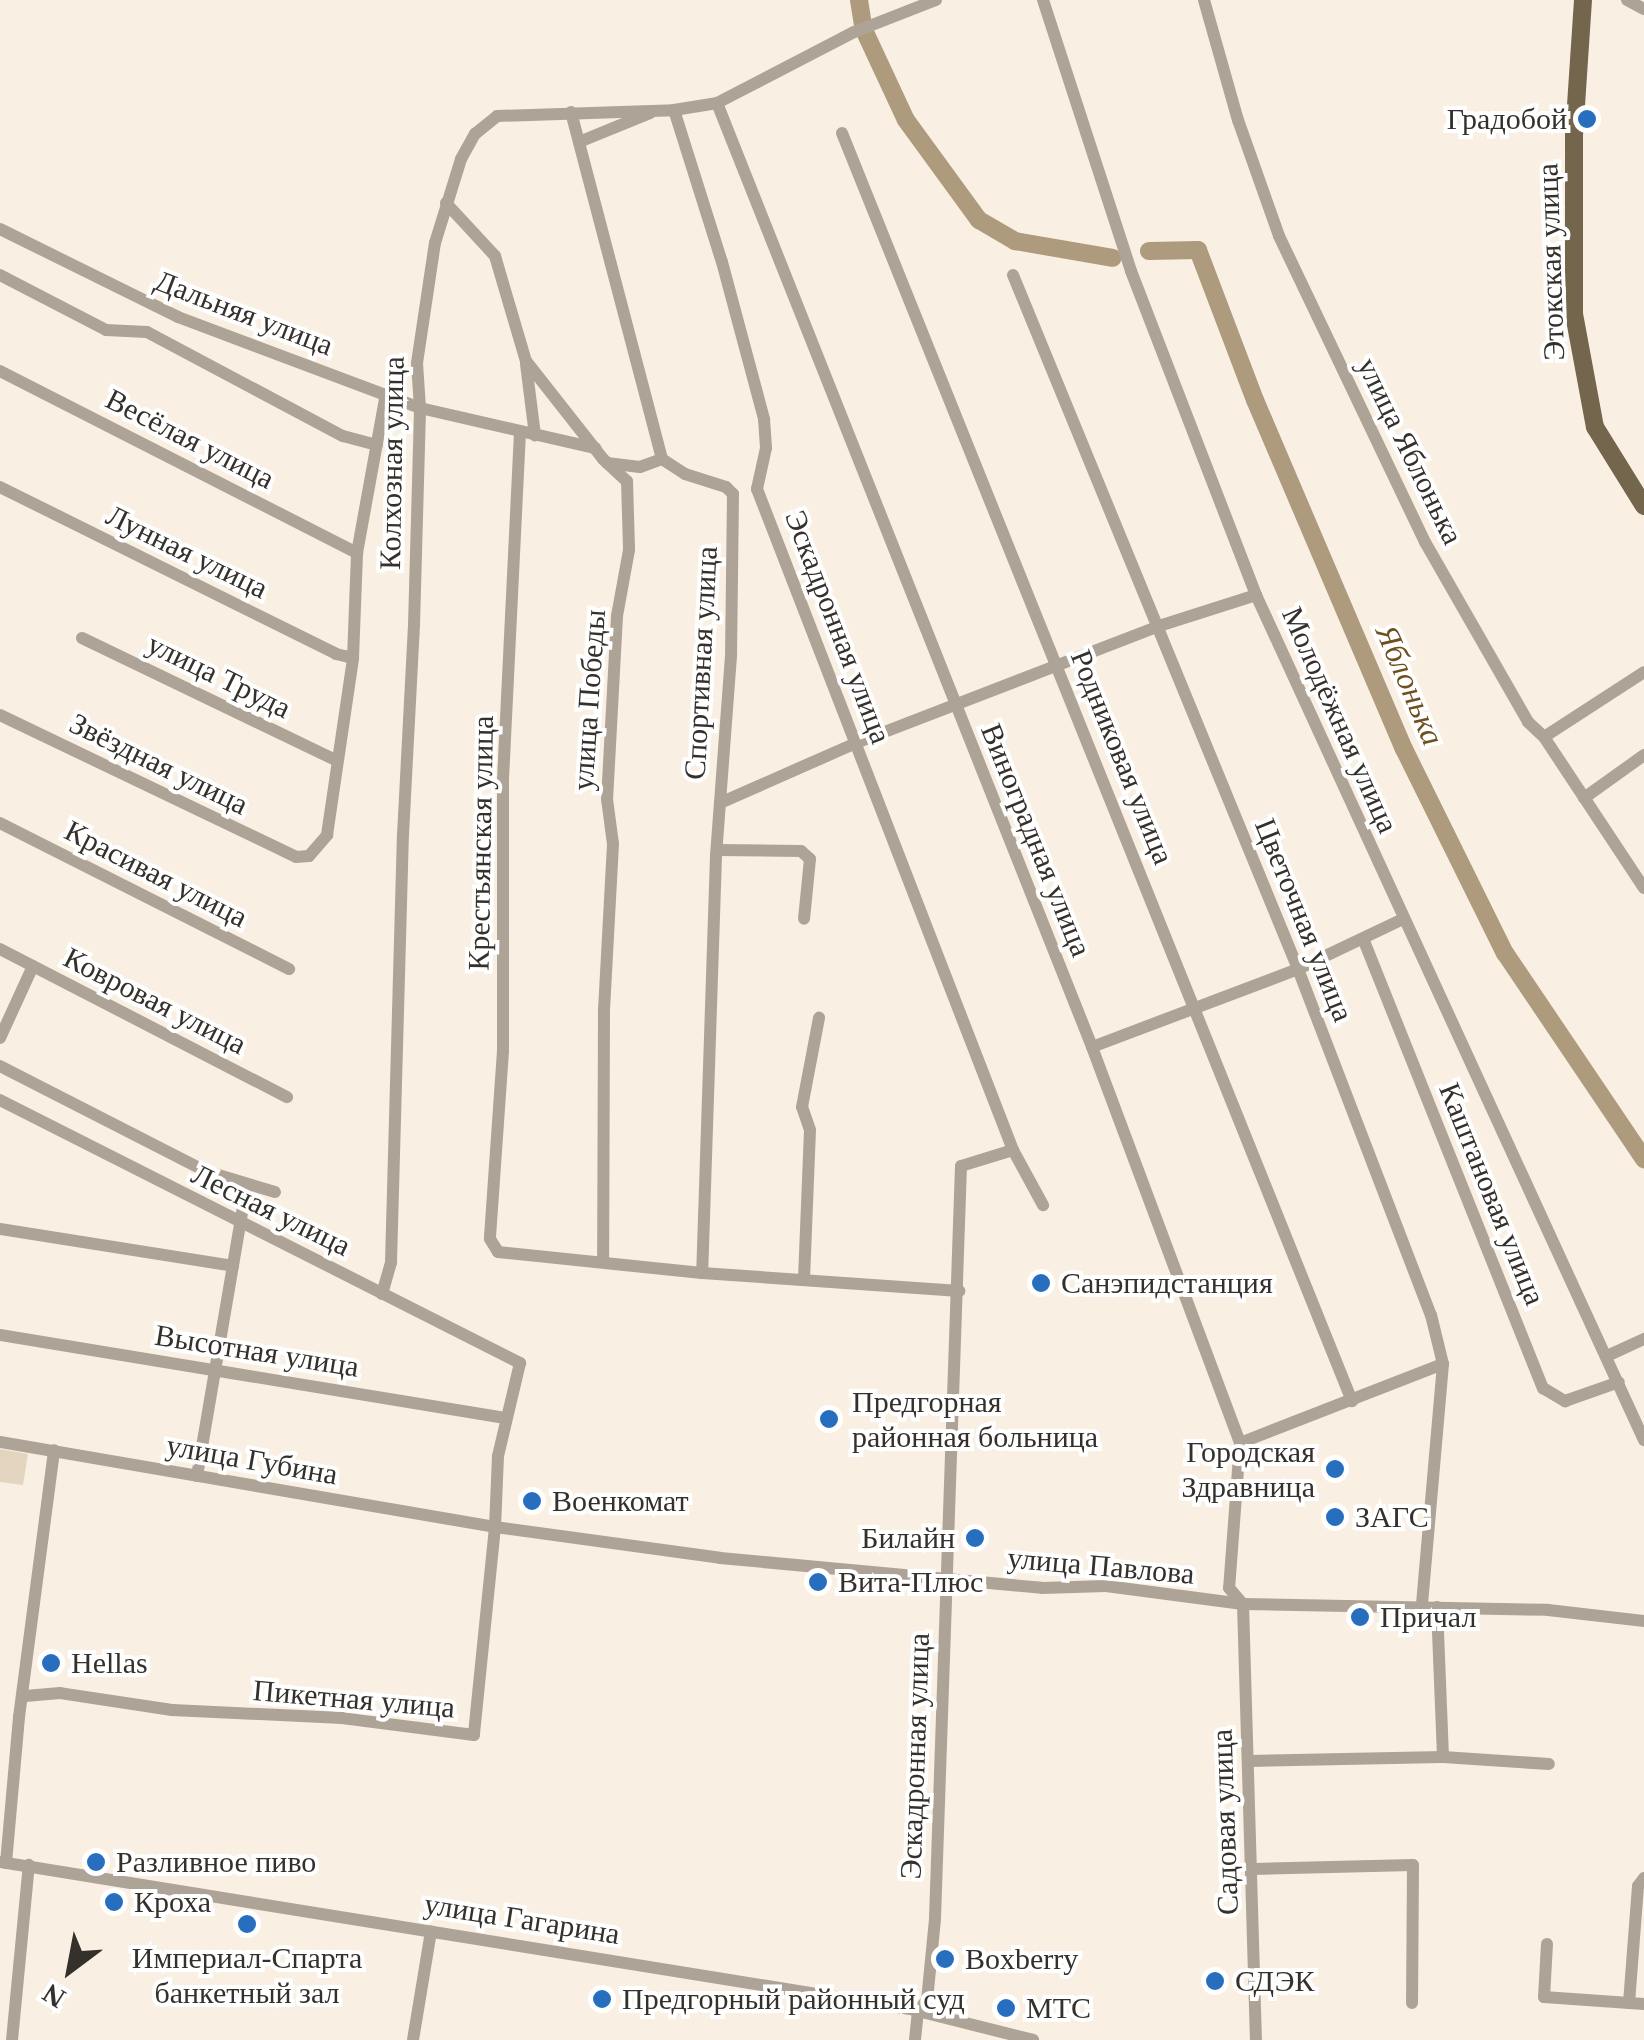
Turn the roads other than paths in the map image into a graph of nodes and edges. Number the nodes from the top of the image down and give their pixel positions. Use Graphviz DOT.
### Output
graph roads {
  1 [pos="936,0"];
  2 [pos="1043,0"];
  3 [pos="1204,0"];
  4 [pos="1583,0"];
  5 [pos="1626,0"];
  6 [pos="1644,9"];
  7 [pos="717,103"];
  8 [pos="667,110"];
  9 [pos="571,112"];
  10 [pos="842,133"];
  11 [pos="578,142"];
  12 [pos="446,203"];
  13 [pos="0,229"];
  14 [pos="1013,274"];
  15 [pos="0,275"];
  16 [pos="526,361"];
  17 [pos="0,371"];
  18 [pos="386,394"];
  19 [pos="420,408"];
  20 [pos="527,434"];
  21 [pos="377,445"];
  22 [pos="595,448"];
  23 [pos="662,459"];
  24 [pos="607,464"];
  25 [pos="0,486"];
  26 [pos="726,487"];
  27 [pos="757,489"];
  28 [pos="1644,506"];
  29 [pos="357,553"];
  30 [pos="1256,595"];
  31 [pos="1159,626"];
  32 [pos="82,638"];
  33 [pos="353,658"];
  34 [pos="1059,665"];
  35 [pos="1644,672"];
  36 [pos="956,706"];
  37 [pos="0,715"];
  38 [pos="1544,737"];
  39 [pos="856,743"];
  40 [pos="1644,755"];
  41 [pos="335,760"];
  42 [pos="1584,798"];
  43 [pos="720,802"];
  44 [pos="0,823"];
  45 [pos="717,850"];
  46 [pos="1644,888"];
  47 [pos="804,918"];
  48 [pos="1403,919"];
  49 [pos="1364,941"];
  50 [pos="0,949"];
  51 [pos="34,966"];
  52 [pos="1298,968"];
  53 [pos="288,969"];
  54 [pos="1194,1006"];
  55 [pos="819,1018"];
  56 [pos="0,1038"];
  57 [pos="1092,1047"];
  58 [pos="0,1066"];
  59 [pos="287,1098"];
  60 [pos="0,1100"];
  61 [pos="1013,1150"];
  62 [pos="247,1185"];
  63 [pos="276,1192"];
  64 [pos="1042,1205"];
  65 [pos="240,1225"];
  66 [pos="0,1229"];
  67 [pos="603,1261"];
  68 [pos="233,1266"];
  69 [pos="702,1273"];
  70 [pos="804,1279"];
  71 [pos="959,1291"];
  72 [pos="382,1294"];
  73 [pos="0,1334"];
  74 [pos="1644,1339"];
  75 [pos="1607,1356"];
  76 [pos="1443,1364"];
  77 [pos="216,1368"];
  78 [pos="1619,1382"];
  79 [pos="1352,1401"];
  80 [pos="505,1418"];
  81 [pos="1644,1440"];
  82 [pos="0,1442"];
  83 [pos="1240,1444"];
  84 [pos="54,1450"];
  85 [pos="197,1476"];
  86 [pos="495,1528"];
  87 [pos="946,1576"];
  88 [pos="1243,1604"];
  89 [pos="1430,1606"];
  90 [pos="1644,1621"];
  91 [pos="22,1696"];
  92 [pos="1443,1757"];
  93 [pos="1249,1760"];
  94 [pos="1550,1764"];
  95 [pos="3,1862"];
  96 [pos="28,1865"];
  97 [pos="1254,1869"];
  98 [pos="1644,1878"];
  99 [pos="431,1931"];
  100 [pos="1547,1944"];
  101 [pos="1412,2003"];
  102 [pos="1637,2004"];
  103 [pos="918,2011"];
  104 [pos="12,2040"];
  105 [pos="413,2040"];
  106 [pos="915,2040"];
  107 [pos="1033,2040"];
  108 [pos="1256,2040"];
  1 -- 7 [label="street, Колхозная улица"];
  2 -- 30 [label="street, Молодёжная улица"];
  3 -- 38 [label="street, улица Яблонька"];
  4 -- 28 [label="main road, Этокская улица"];
  5 -- 6 [label="street"];
  7 -- 8 [label="street, Колхозная улица"];
  7 -- 36 [label="street, Виноградная улица"];
  8 -- 9 [label="street, Колхозная улица"];
  8 -- 11 [label="street"];
  8 -- 27 [label="street, Эскадронная улица"];
  9 -- 11 [label="street"];
  9 -- 12 [label="street, Колхозная улица"];
  10 -- 34 [label="street, Родниковая улица"];
  11 -- 23 [label="street"];
  12 -- 16 [label="street, улица Победы"];
  12 -- 19 [label="street, Колхозная улица"];
  13 -- 18 [label="street, Дальняя улица"];
  14 -- 31 [label="street, Цветочная улица"];
  15 -- 21 [label="street"];
  16 -- 20 [label="street, Крестьянская улица"];
  16 -- 22 [label="street, улица Победы"];
  17 -- 29 [label="street, Весёлая улица"];
  18 -- 19 [label="street, Дальняя улица"];
  18 -- 21 [label="street"];
  19 -- 20 [label="street, Дальняя улица"];
  19 -- 72 [label="street, Колхозная улица"];
  20 -- 22 [label="street, Дальняя улица"];
  20 -- 67 [label="street, Крестьянская улица"];
  21 -- 29 [label="street"];
  22 -- 24 [label="street, улица Победы"];
  23 -- 24 [label="street"];
  23 -- 26 [label="street"];
  24 -- 67 [label="street, улица Победы"];
  25 -- 33 [label="street, Лунная улица"];
  26 -- 27 [label="street"];
  26 -- 43 [label="street, Спортивная улица"];
  27 -- 39 [label="street, Эскадронная улица"];
  29 -- 33 [label="street"];
  30 -- 31 [label="street"];
  30 -- 48 [label="street, Молодёжная улица"];
  31 -- 34 [label="street"];
  31 -- 52 [label="street, Цветочная улица"];
  32 -- 41 [label="street, улица Труда"];
  33 -- 41 [label="street"];
  34 -- 36 [label="street"];
  34 -- 54 [label="street, Родниковая улица"];
  35 -- 38 [label="street"];
  36 -- 39 [label="street"];
  36 -- 57 [label="street, Виноградная улица"];
  37 -- 41 [label="street, Звёздная улица"];
  38 -- 42 [label="street, улица Яблонька"];
  39 -- 43 [label="street"];
  39 -- 61 [label="street, Эскадронная улица"];
  40 -- 42 [label="street"];
  42 -- 46 [label="street, улица Яблонька"];
  43 -- 45 [label="street, Спортивная улица"];
  44 -- 53 [label="street, Красивая улица"];
  45 -- 47 [label="street"];
  45 -- 69 [label="street, Спортивная улица"];
  48 -- 49 [label="street"];
  48 -- 75 [label="street, Молодёжная улица"];
  49 -- 52 [label="street"];
  49 -- 78 [label="street, Каштановая улица"];
  50 -- 51 [label="street, Ковровая улица"];
  51 -- 56 [label="street"];
  51 -- 59 [label="street, Ковровая улица"];
  52 -- 54 [label="street"];
  52 -- 76 [label="street, Цветочная улица"];
  54 -- 57 [label="street"];
  54 -- 79 [label="street, Родниковая улица"];
  55 -- 70 [label="street"];
  57 -- 83 [label="street, Виноградная улица"];
  58 -- 62 [label="street, Лесная улица"];
  60 -- 65 [label="street, Лесная улица"];
  61 -- 64 [label="street, Эскадронная улица"];
  61 -- 71 [label="street, Эскадронная улица"];
  62 -- 63 [label="street, Лесная улица"];
  62 -- 65 [label="street"];
  65 -- 68 [label="street"];
  65 -- 72 [label="street, Лесная улица"];
  66 -- 68 [label="street"];
  67 -- 69 [label="street"];
  68 -- 77 [label="street"];
  69 -- 70 [label="street"];
  70 -- 71 [label="street"];
  71 -- 87 [label="street, Эскадронная улица"];
  72 -- 80 [label="street, Лесная улица"];
  73 -- 77 [label="street, Высотная улица"];
  74 -- 75 [label="street"];
  75 -- 78 [label="street, Молодёжная улица"];
  76 -- 79 [label="street"];
  76 -- 89 [label="street, Цветочная улица"];
  77 -- 80 [label="street, Высотная улица"];
  77 -- 85 [label="street"];
  78 -- 81 [label="street, Молодёжная улица"];
  79 -- 83 [label="street"];
  80 -- 86 [label="street"];
  82 -- 84 [label="street, улица Губина"];
  83 -- 88 [label="street, Виноградная улица"];
  84 -- 85 [label="street, улица Губина"];
  84 -- 91 [label="street"];
  85 -- 86 [label="street, улица Губина"];
  86 -- 87 [label="street, улица Павлова"];
  86 -- 91 [label="street, Пикетная улица"];
  87 -- 88 [label="street, улица Павлова"];
  87 -- 103 [label="street, Эскадронная улица"];
  88 -- 89 [label="street, улица Павлова"];
  88 -- 93 [label="street, Садовая улица"];
  89 -- 90 [label="street, улица Павлова"];
  89 -- 92 [label="street, Цветочная улица"];
  91 -- 95 [label="street"];
  92 -- 93 [label="street"];
  92 -- 94 [label="street"];
  93 -- 97 [label="street, Садовая улица"];
  95 -- 96 [label="street, улица Гагарина"];
  96 -- 99 [label="street, улица Гагарина"];
  96 -- 104 [label="street"];
  97 -- 101 [label="street"];
  97 -- 108 [label="street, Садовая улица"];
  98 -- 102 [label="street"];
  99 -- 103 [label="street, улица Гагарина"];
  99 -- 105 [label="street"];
  100 -- 102 [label="street"];
  103 -- 106 [label="street, Эскадронная улица"];
  103 -- 107 [label="street, улица Гагарина"];
}
